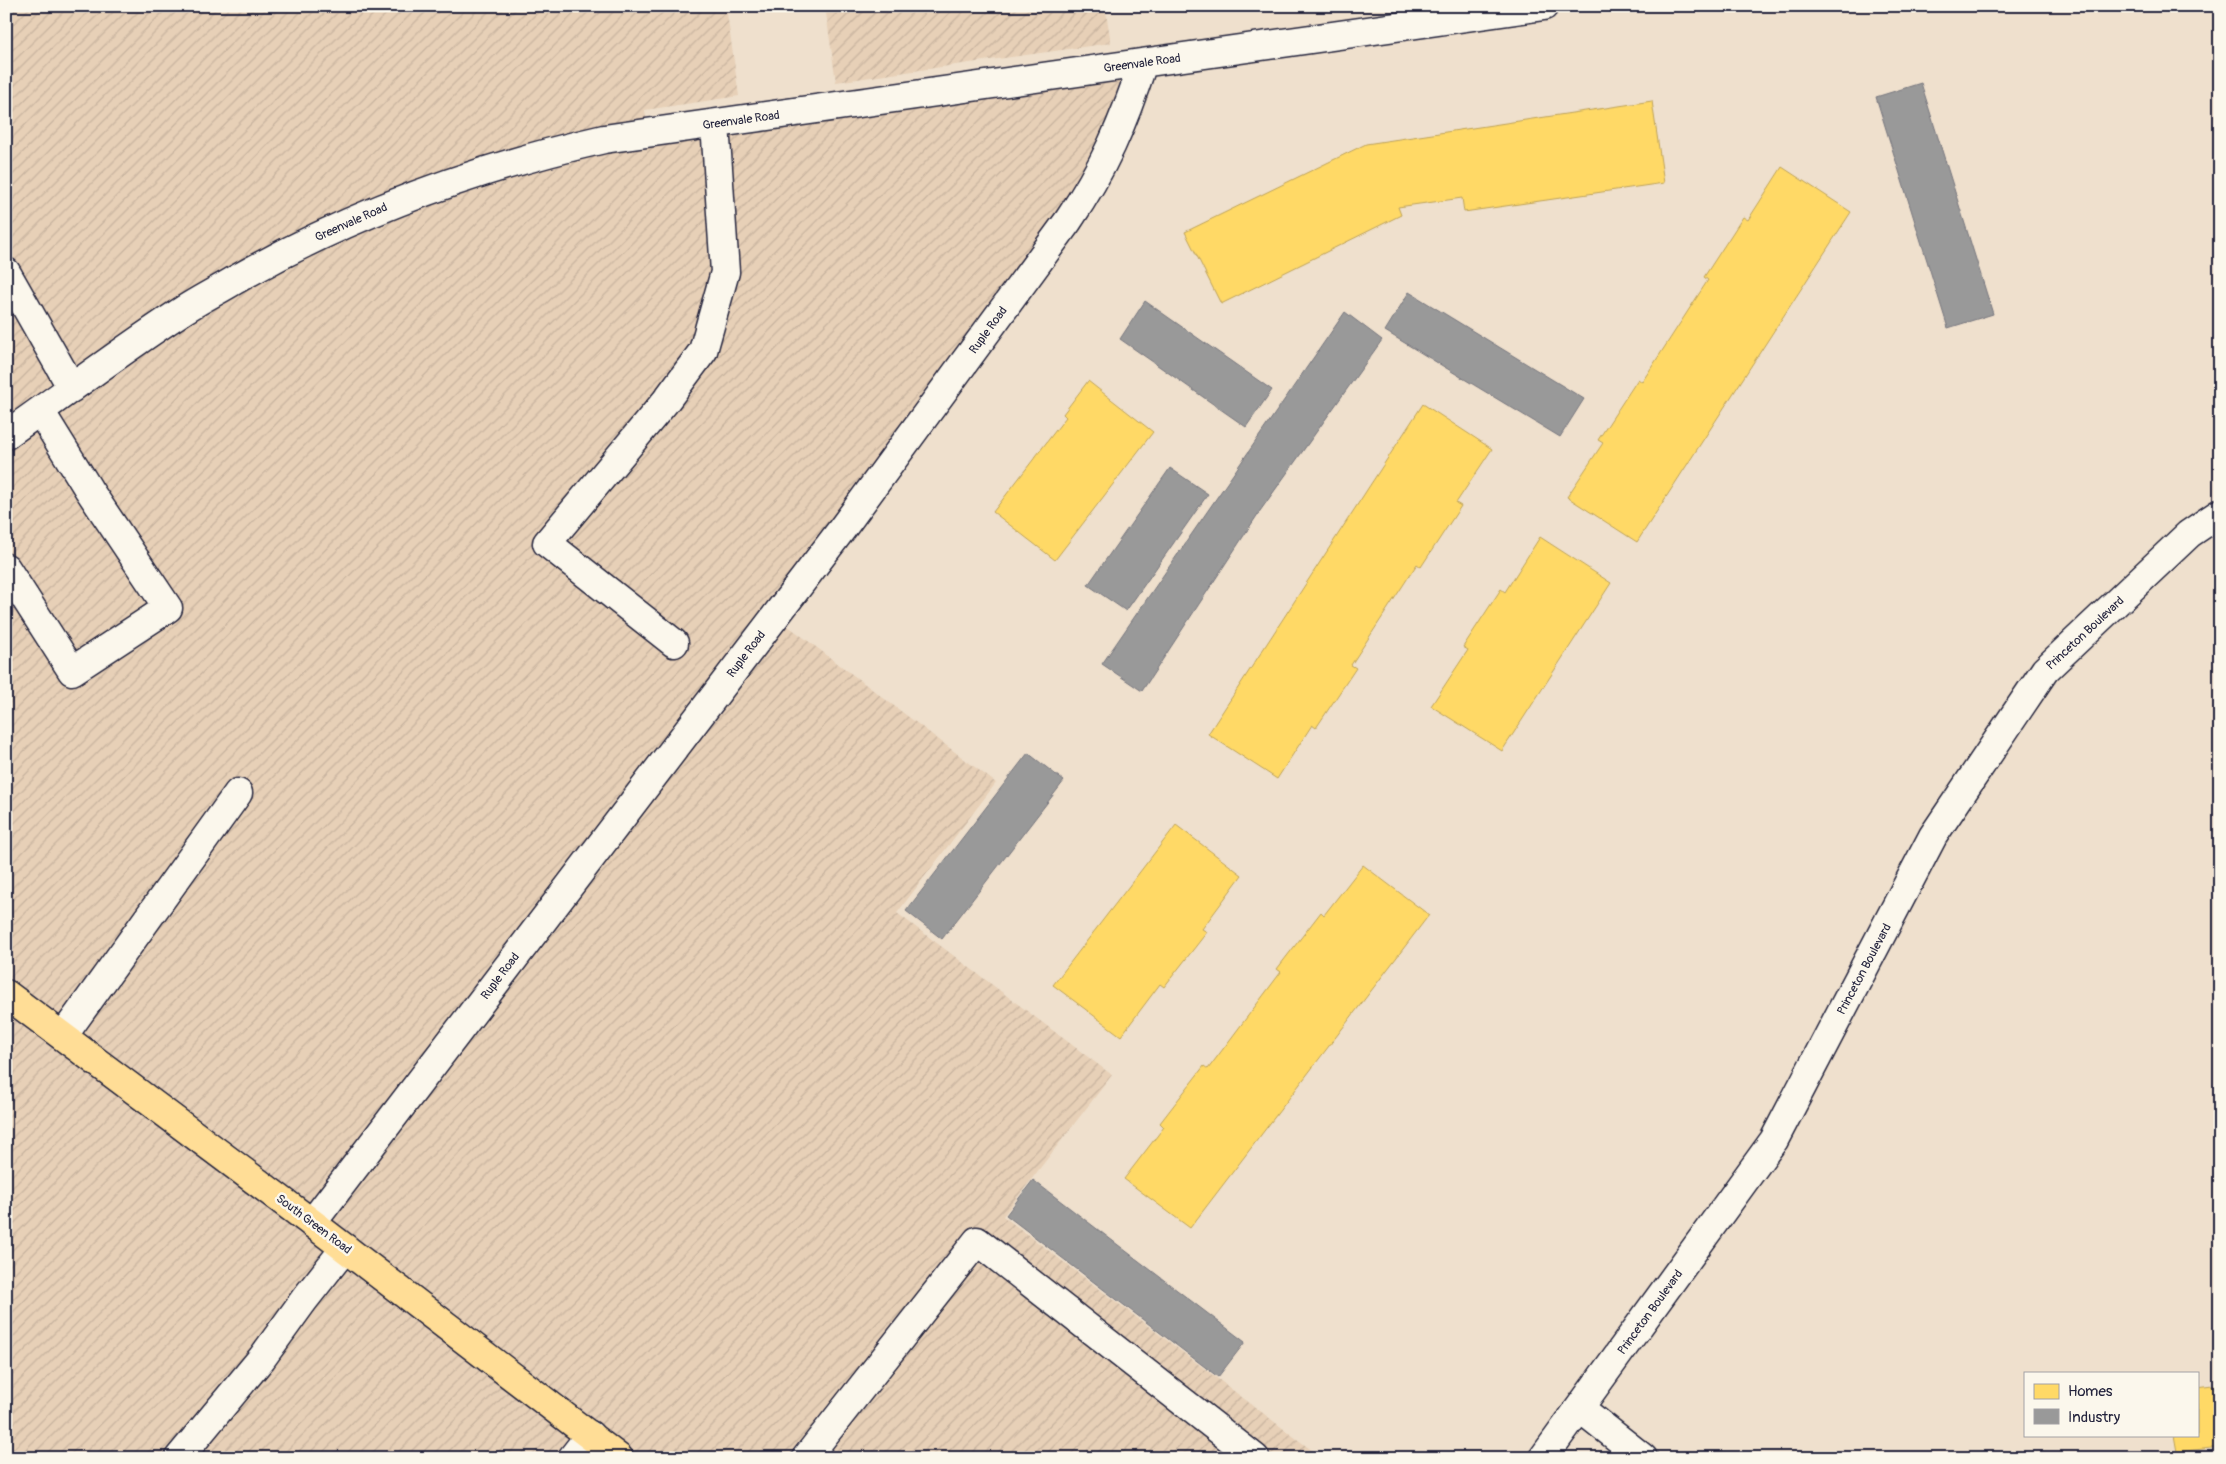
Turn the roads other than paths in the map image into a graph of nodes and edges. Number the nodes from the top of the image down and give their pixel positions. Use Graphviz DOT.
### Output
graph roads {
  1 [pos="1544,6"];
  2 [pos="1142,63"];
  3 [pos="716,124"];
  4 [pos="6,272"];
  5 [pos="72,388"];
  6 [pos="40,411"];
  7 [pos="6,435"];
  8 [pos="2220,513"];
  9 [pos="6,568"];
  10 [pos="674,643"];
  11 [pos="238,793"];
  12 [pos="6,994"];
  13 [pos="63,1036"];
  14 [pos="312,1223"];
  15 [pos="345,1248"];
  16 [pos="1581,1409"];
  17 [pos="590,1436"];
  18 [pos="179,1458"];
  19 [pos="572,1458"];
  20 [pos="619,1458"];
  21 [pos="806,1458"];
  22 [pos="1255,1458"];
  23 [pos="1544,1458"];
  24 [pos="1643,1458"];
  1 -- 2 [label="street, Greenvale Road"];
  2 -- 3 [label="street, Greenvale Road"];
  2 -- 14 [label="street, Ruple Road"];
  3 -- 5 [label="street, Greenvale Road"];
  3 -- 10 [label="street"];
  4 -- 5 [label="street"];
  5 -- 6 [label="street, Greenvale Road"];
  6 -- 7 [label="street, Greenvale Road"];
  6 -- 9 [label="street"];
  8 -- 16 [label="street, Princeton Boulevard"];
  11 -- 13 [label="street"];
  12 -- 13 [label="main road, South Green Road"];
  13 -- 14 [label="main road, South Green Road"];
  14 -- 15 [label="main road, South Green Road"];
  15 -- 17 [label="main road, South Green Road"];
  15 -- 18 [label="street"];
  16 -- 23 [label="street, Princeton Boulevard"];
  16 -- 24 [label="street"];
  17 -- 19 [label="street"];
  17 -- 20 [label="main road, South Green Road"];
  21 -- 22 [label="street"];
}
